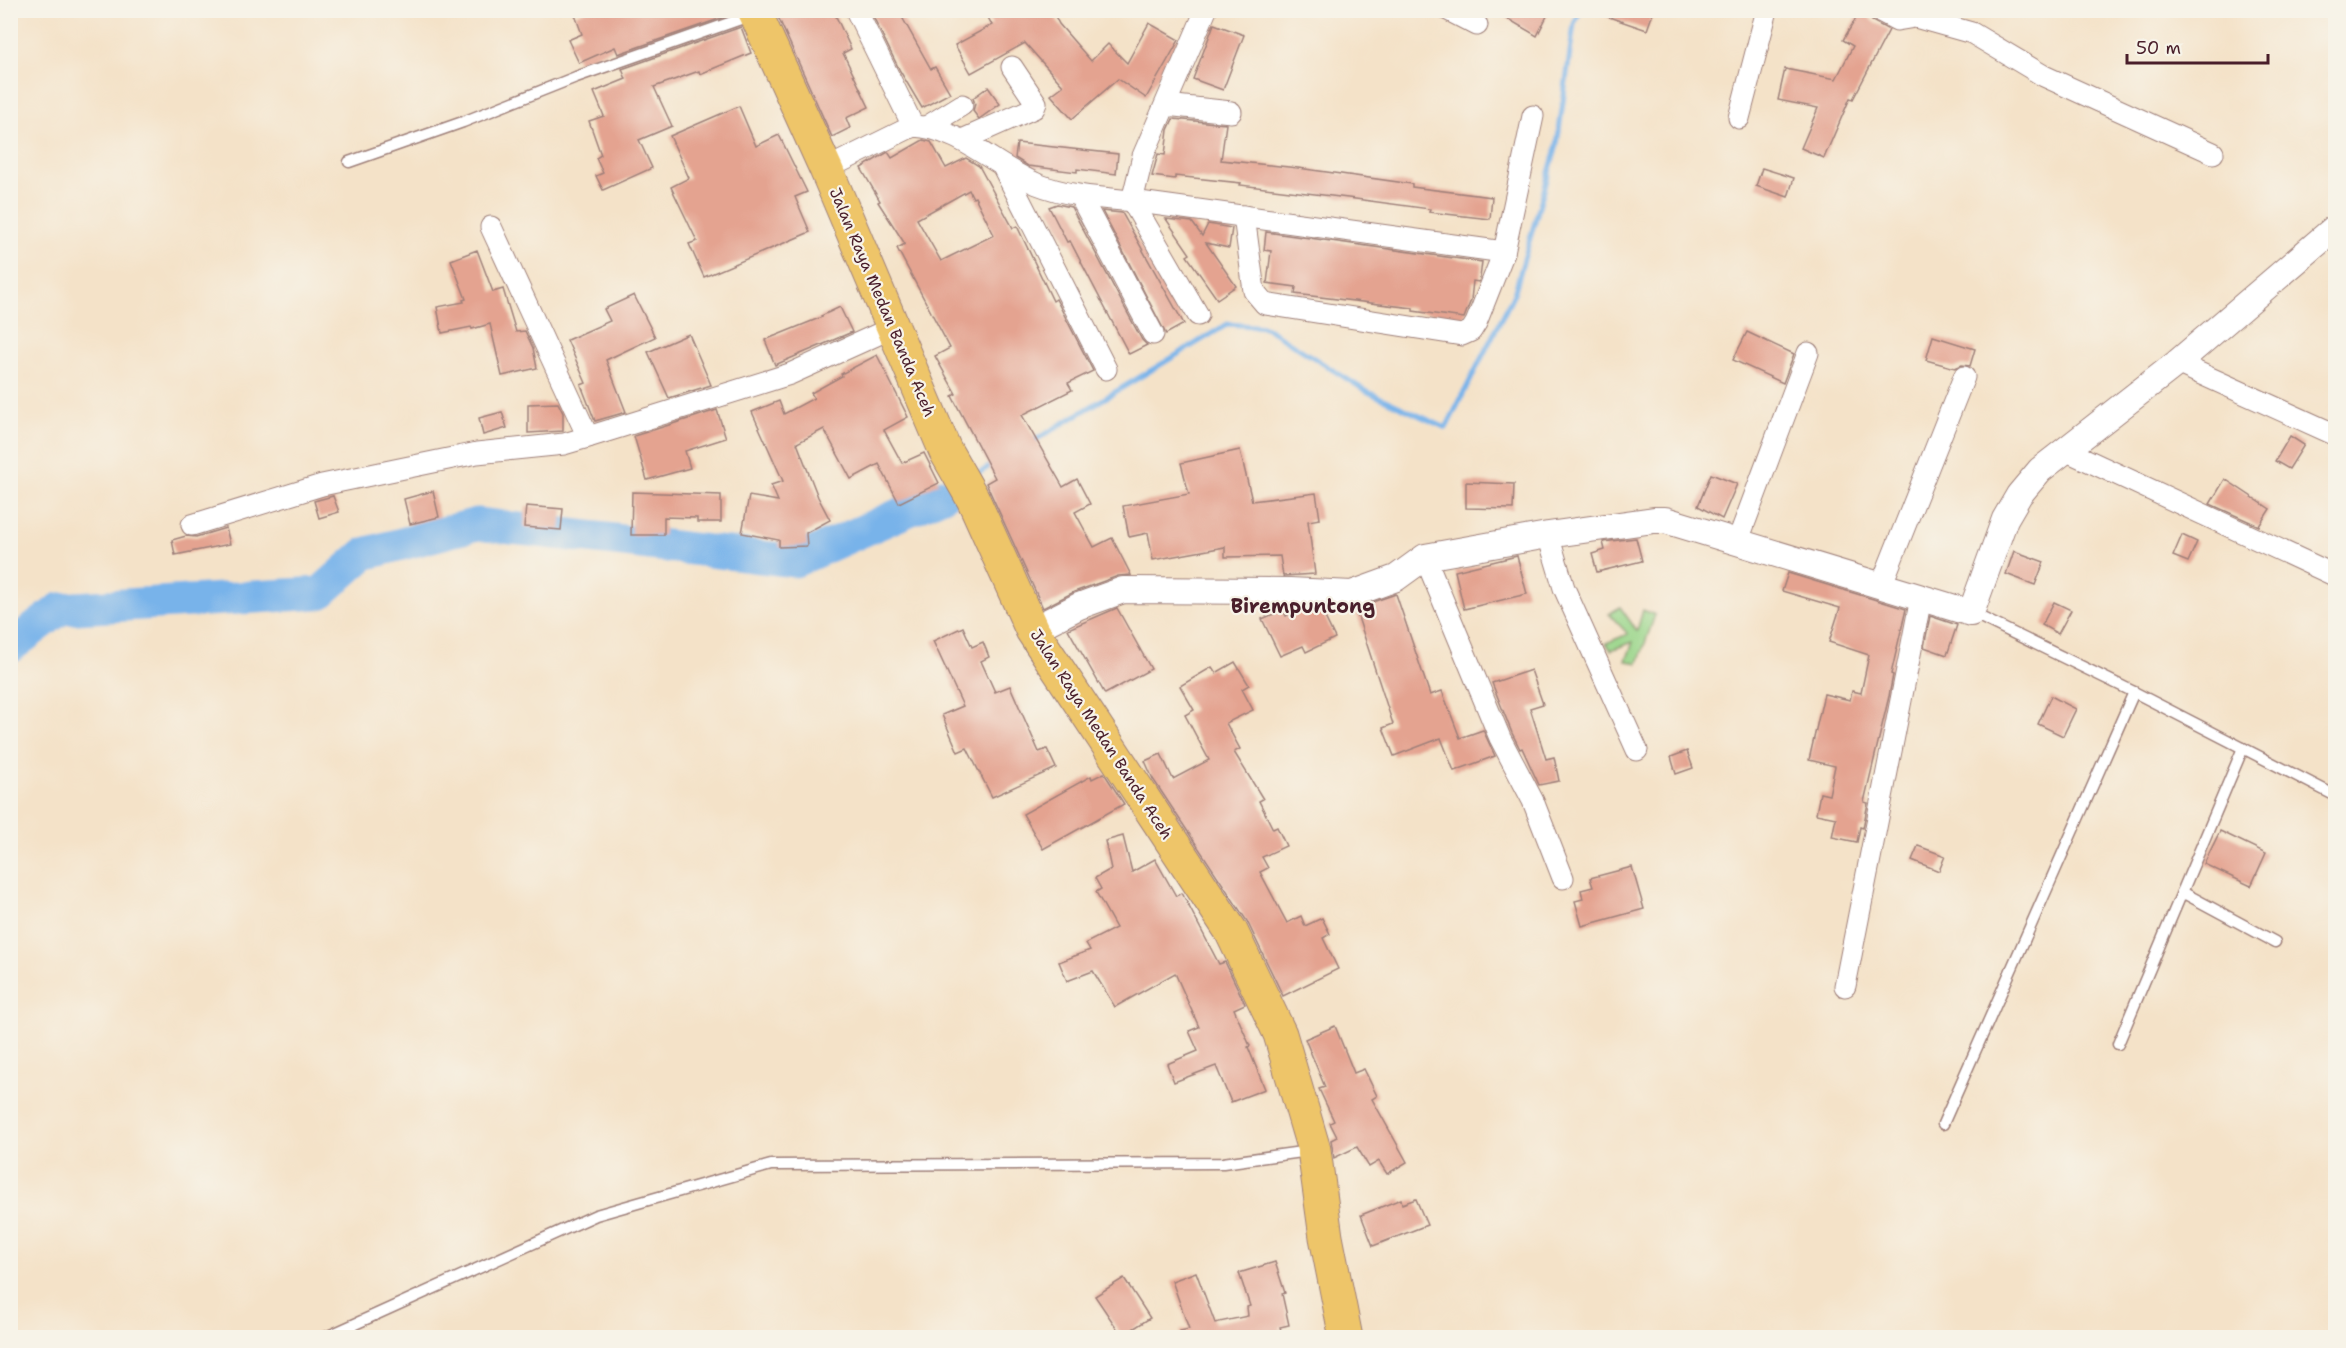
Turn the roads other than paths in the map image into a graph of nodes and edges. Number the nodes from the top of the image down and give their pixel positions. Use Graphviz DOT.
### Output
graph roads {
  1 [pos="856,10"];
  2 [pos="1206,10"];
  3 [pos="1448,10"];
  4 [pos="1767,10"];
  5 [pos="1878,10"];
  6 [pos="754,12"];
  7 [pos="1477,25"];
  8 [pos="1012,67"];
  9 [pos="962,105"];
  10 [pos="1166,105"];
  11 [pos="1231,112"];
  12 [pos="1533,116"];
  13 [pos="1739,118"];
  14 [pos="921,126"];
  15 [pos="962,140"];
  16 [pos="2213,153"];
  17 [pos="350,162"];
  18 [pos="826,169"];
  19 [pos="1004,169"];
  20 [pos="1080,196"];
  21 [pos="1132,201"];
  22 [pos="1244,216"];
  23 [pos="2336,226"];
  24 [pos="491,227"];
  25 [pos="1503,252"];
  26 [pos="1198,315"];
  27 [pos="894,327"];
  28 [pos="1153,334"];
  29 [pos="1808,353"];
  30 [pos="2177,363"];
  31 [pos="1106,369"];
  32 [pos="1964,377"];
  33 [pos="2336,435"];
  34 [pos="588,438"];
  35 [pos="2065,450"];
  36 [pos="192,525"];
  37 [pos="1548,535"];
  38 [pos="1737,543"];
  39 [pos="1425,557"];
  40 [pos="2336,576"];
  41 [pos="1881,586"];
  42 [pos="1920,598"];
  43 [pos="1972,613"];
  44 [pos="1032,630"];
  45 [pos="2134,692"];
  46 [pos="2243,748"];
  47 [pos="1637,750"];
  48 [pos="2336,796"];
  49 [pos="1563,878"];
  50 [pos="2182,892"];
  51 [pos="2275,942"];
  52 [pos="1845,986"];
  53 [pos="2118,1044"];
  54 [pos="1943,1124"];
  55 [pos="1314,1150"];
  56 [pos="324,1338"];
  57 [pos="1346,1338"];
  1 -- 14 [label="street"];
  2 -- 10 [label="street"];
  3 -- 7 [label="street"];
  4 -- 13 [label="street"];
  5 -- 16 [label="street"];
  6 -- 17 [label="lane"];
  6 -- 18 [label="highway, Jalan Raya Medan Banda Aceh"];
  8 -- 15 [label="street"];
  9 -- 14 [label="street"];
  10 -- 11 [label="street"];
  10 -- 21 [label="street"];
  12 -- 25 [label="street"];
  14 -- 15 [label="street"];
  14 -- 18 [label="street"];
  15 -- 19 [label="street"];
  18 -- 27 [label="highway, Jalan Raya Medan Banda Aceh"];
  19 -- 20 [label="street"];
  19 -- 31 [label="street"];
  20 -- 21 [label="street"];
  20 -- 28 [label="street"];
  21 -- 22 [label="street"];
  21 -- 26 [label="street"];
  22 -- 25 [label="street"];
  22 -- 25 [label="street"];
  23 -- 30 [label="street"];
  24 -- 34 [label="street"];
  27 -- 34 [label="street"];
  27 -- 44 [label="highway, Jalan Raya Medan Banda Aceh"];
  29 -- 38 [label="street"];
  30 -- 33 [label="street"];
  30 -- 35 [label="street"];
  32 -- 41 [label="street"];
  34 -- 36 [label="street"];
  35 -- 40 [label="street"];
  35 -- 43 [label="street"];
  37 -- 38 [label="street"];
  37 -- 39 [label="street"];
  37 -- 47 [label="street"];
  38 -- 41 [label="street"];
  39 -- 44 [label="street"];
  39 -- 49 [label="street"];
  41 -- 42 [label="street"];
  42 -- 43 [label="street"];
  42 -- 52 [label="street"];
  43 -- 45 [label="lane"];
  44 -- 55 [label="highway, Jalan Raya Medan Banda Aceh"];
  45 -- 46 [label="lane"];
  45 -- 54 [label="lane"];
  46 -- 48 [label="lane"];
  46 -- 50 [label="lane"];
  50 -- 51 [label="lane"];
  50 -- 53 [label="lane"];
  55 -- 56 [label="lane"];
  55 -- 57 [label="highway, Jalan Raya Medan Banda Aceh"];
}
